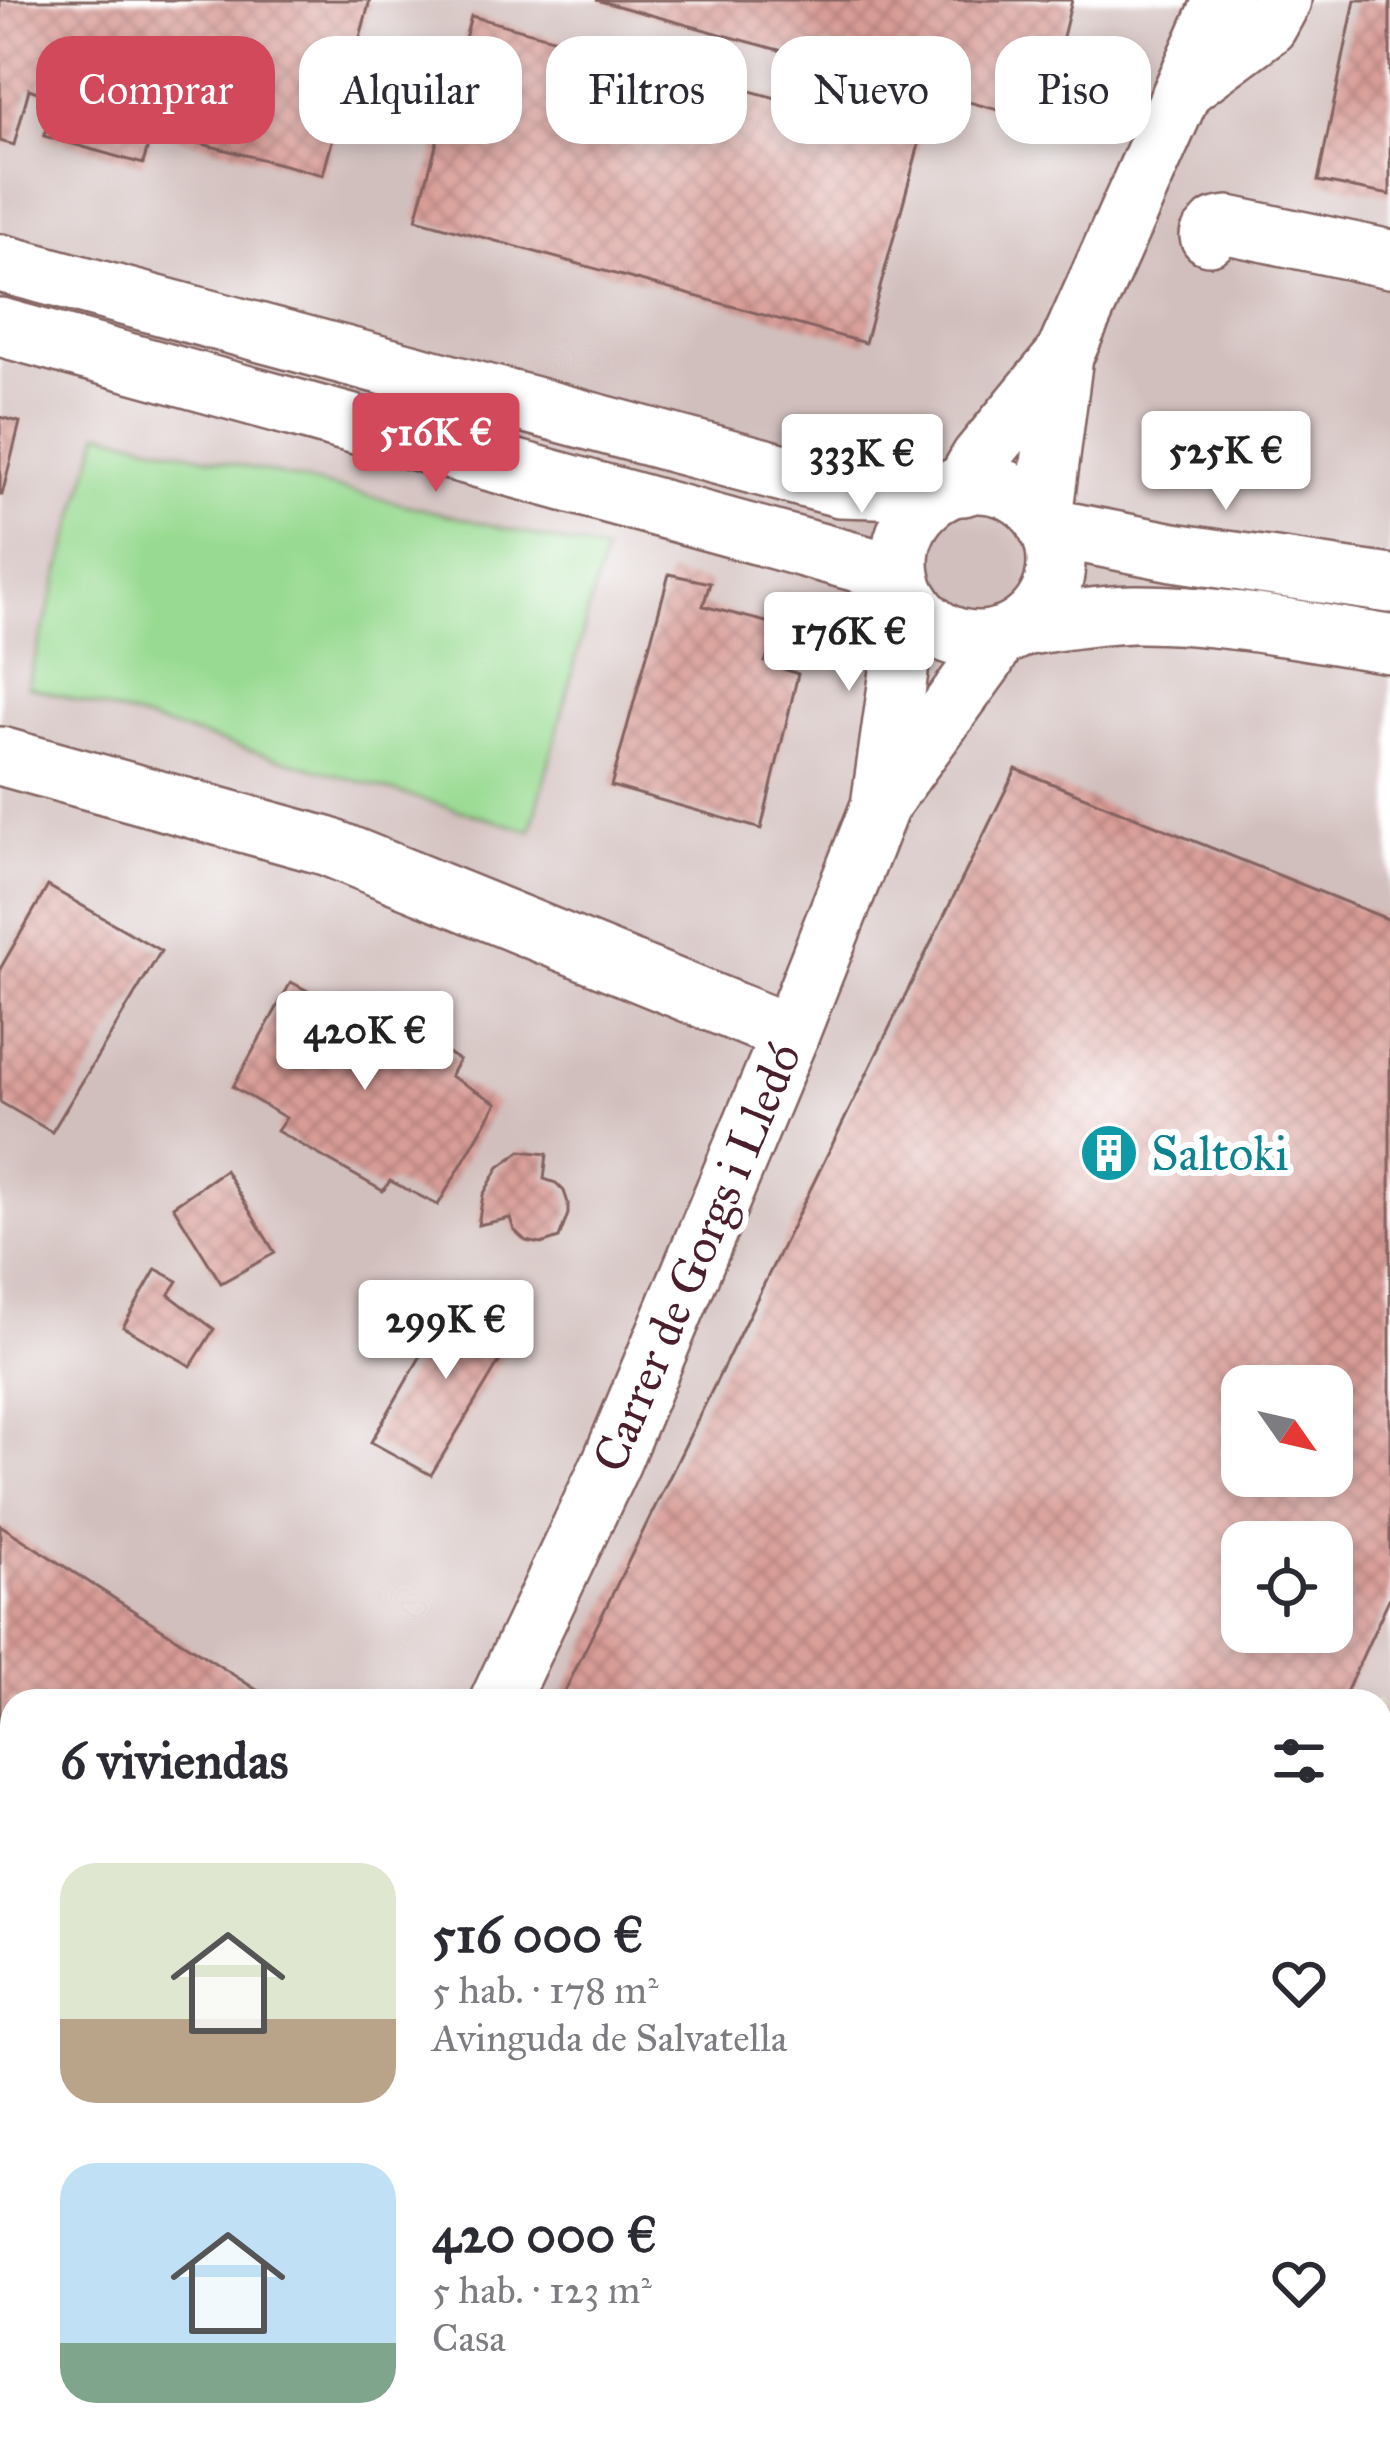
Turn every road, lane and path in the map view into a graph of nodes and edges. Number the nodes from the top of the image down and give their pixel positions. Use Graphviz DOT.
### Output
graph roads {
  1 [pos="1223,0"];
  2 [pos="1282,0"];
  3 [pos="1183,88"];
  4 [pos="1209,236"];
  5 [pos="1390,259"];
  6 [pos="0,263"];
  7 [pos="0,327"];
  8 [pos="1064,356"];
  9 [pos="954,489"];
  10 [pos="1045,522"];
  11 [pos="1390,584"];
  12 [pos="908,597"];
  13 [pos="1010,632"];
  14 [pos="1390,644"];
  15 [pos="0,756"];
  16 [pos="880,806"];
  17 [pos="790,1034"];
  18 [pos="506,1689"];
  1 -- 3 [label="street"];
  2 -- 3 [label="street"];
  3 -- 8 [label="street"];
  4 -- 5 [label="street"];
  6 -- 9 [label="street"];
  7 -- 12 [label="street"];
  8 -- 9 [label="street"];
  8 -- 10 [label="street"];
  9 -- 10 [label="street"];
  9 -- 12 [label="street"];
  10 -- 11 [label="street"];
  10 -- 13 [label="street"];
  12 -- 13 [label="street"];
  12 -- 16 [label="street, Carrer de Gorgs i Lledó"];
  13 -- 14 [label="street"];
  13 -- 16 [label="street, Carrer de Gorgs i Lledó"];
  15 -- 17 [label="street"];
  16 -- 17 [label="street, Carrer de Gorgs i Lledó"];
  17 -- 18 [label="street, Carrer de Gorgs i Lledó"];
}
